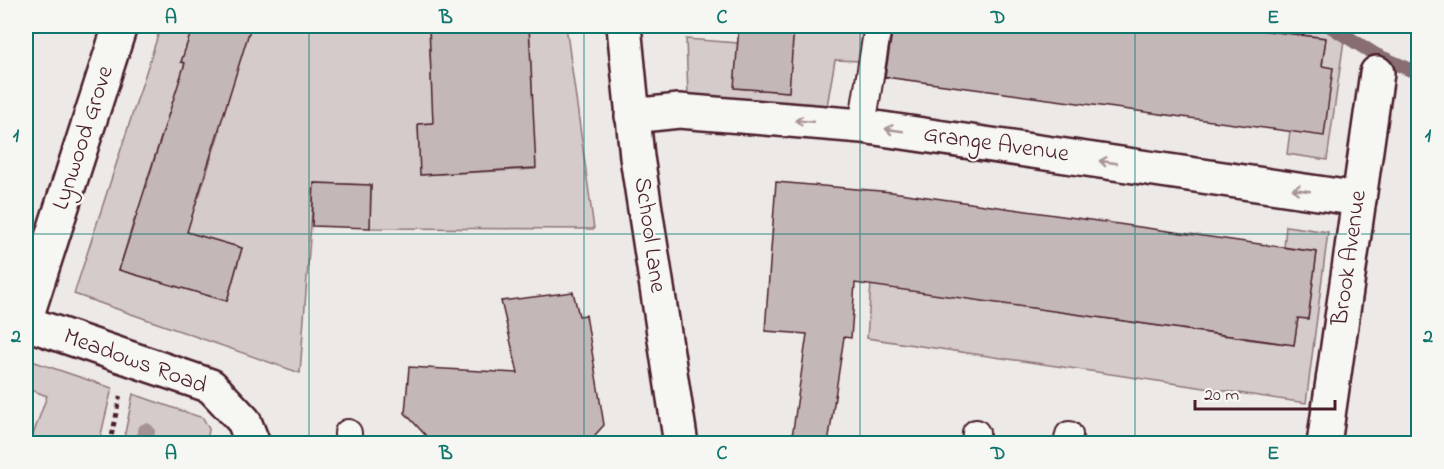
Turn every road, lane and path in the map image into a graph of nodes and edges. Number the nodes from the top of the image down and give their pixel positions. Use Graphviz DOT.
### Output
graph roads {
  1 [pos="120,26"];
  2 [pos="624,26"];
  3 [pos="878,26"];
  4 [pos="1377,73"];
  5 [pos="632,117"];
  6 [pos="862,126"];
  7 [pos="1359,198"];
  8 [pos="26,321"];
  9 [pos="741,436"];
  10 [pos="724,439"];
  11 [pos="253,444"];
  12 [pos="681,444"];
  13 [pos="1324,444"];
  1 -- 8 [label="street, Lynwood Grove"];
  2 -- 5 [label="street, School Lane"];
  3 -- 6 [label="lane"];
  4 -- 7 [label="street, Brook Avenue"];
  6 -- 5 [label="street, Grange Avenue, one-way"];
  5 -- 12 [label="street, School Lane"];
  7 -- 6 [label="street, Grange Avenue, one-way"];
  7 -- 13 [label="street, Brook Avenue"];
  8 -- 11 [label="street, Meadows Road"];
  9 -- 10 [label="path"];
}
